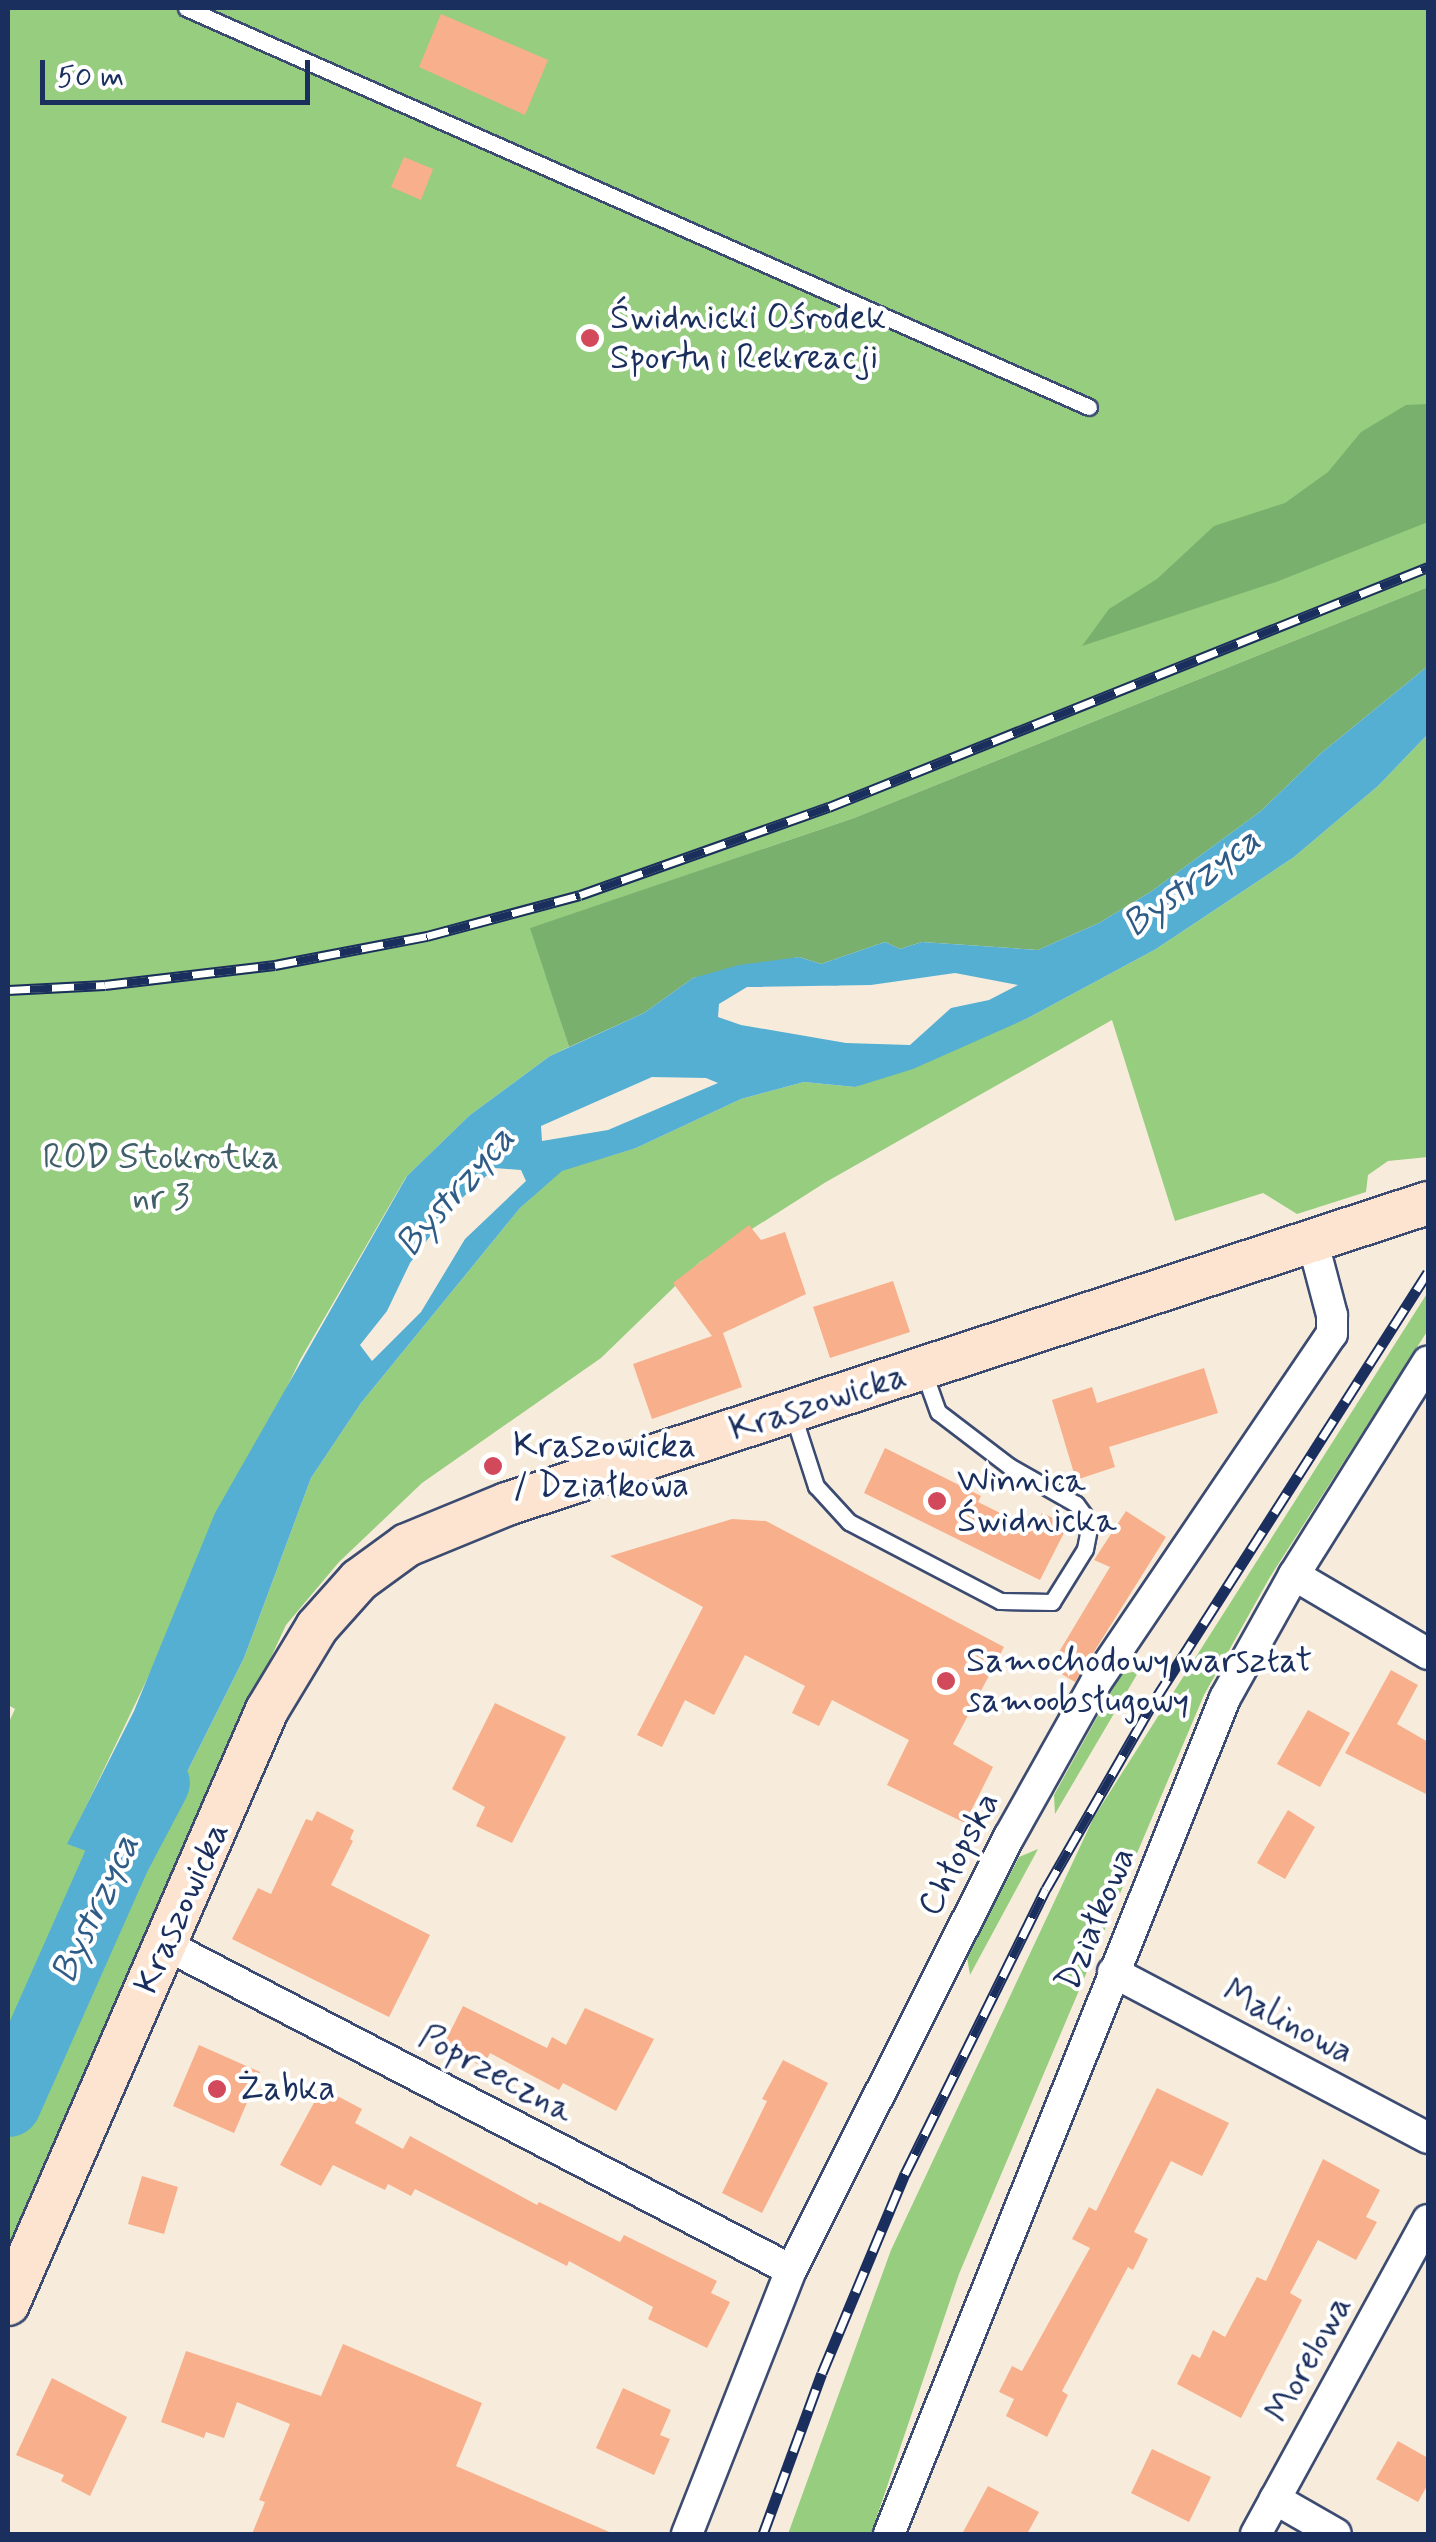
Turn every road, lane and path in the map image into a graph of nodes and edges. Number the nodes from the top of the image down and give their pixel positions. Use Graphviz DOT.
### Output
graph roads {
  1 [pos="186,8"];
  2 [pos="1089,406"];
  3 [pos="1428,1203"];
  4 [pos="1313,1243"];
  5 [pos="1428,1361"];
  6 [pos="922,1370"];
  7 [pos="792,1411"];
  8 [pos="1294,1575"];
  9 [pos="1428,1654"];
  10 [pos="166,1944"];
  11 [pos="1114,1972"];
  12 [pos="1428,2138"];
  13 [pos="1428,2220"];
  14 [pos="790,2270"];
  15 [pos="8,2304"];
  16 [pos="1275,2499"];
  17 [pos="687,2534"];
  18 [pos="890,2534"];
  19 [pos="1256,2534"];
  20 [pos="1336,2534"];
  1 -- 2 [label="lane"];
  3 -- 4 [label="street, Kraszowicka"];
  4 -- 6 [label="street, Kraszowicka"];
  4 -- 14 [label="street, Chłopska"];
  5 -- 8 [label="street, Działkowa"];
  6 -- 7 [label="street, Kraszowicka"];
  6 -- 7 [label="lane"];
  7 -- 10 [label="street, Kraszowicka"];
  8 -- 9 [label="street"];
  8 -- 11 [label="street, Działkowa"];
  10 -- 14 [label="street, Poprzeczna"];
  10 -- 15 [label="street, Kraszowicka"];
  11 -- 12 [label="street, Malinowa"];
  11 -- 18 [label="street, Działkowa"];
  13 -- 16 [label="street, Morelowa"];
  14 -- 17 [label="street, Chłopska"];
  16 -- 19 [label="street, Morelowa"];
  16 -- 20 [label="street"];
}
